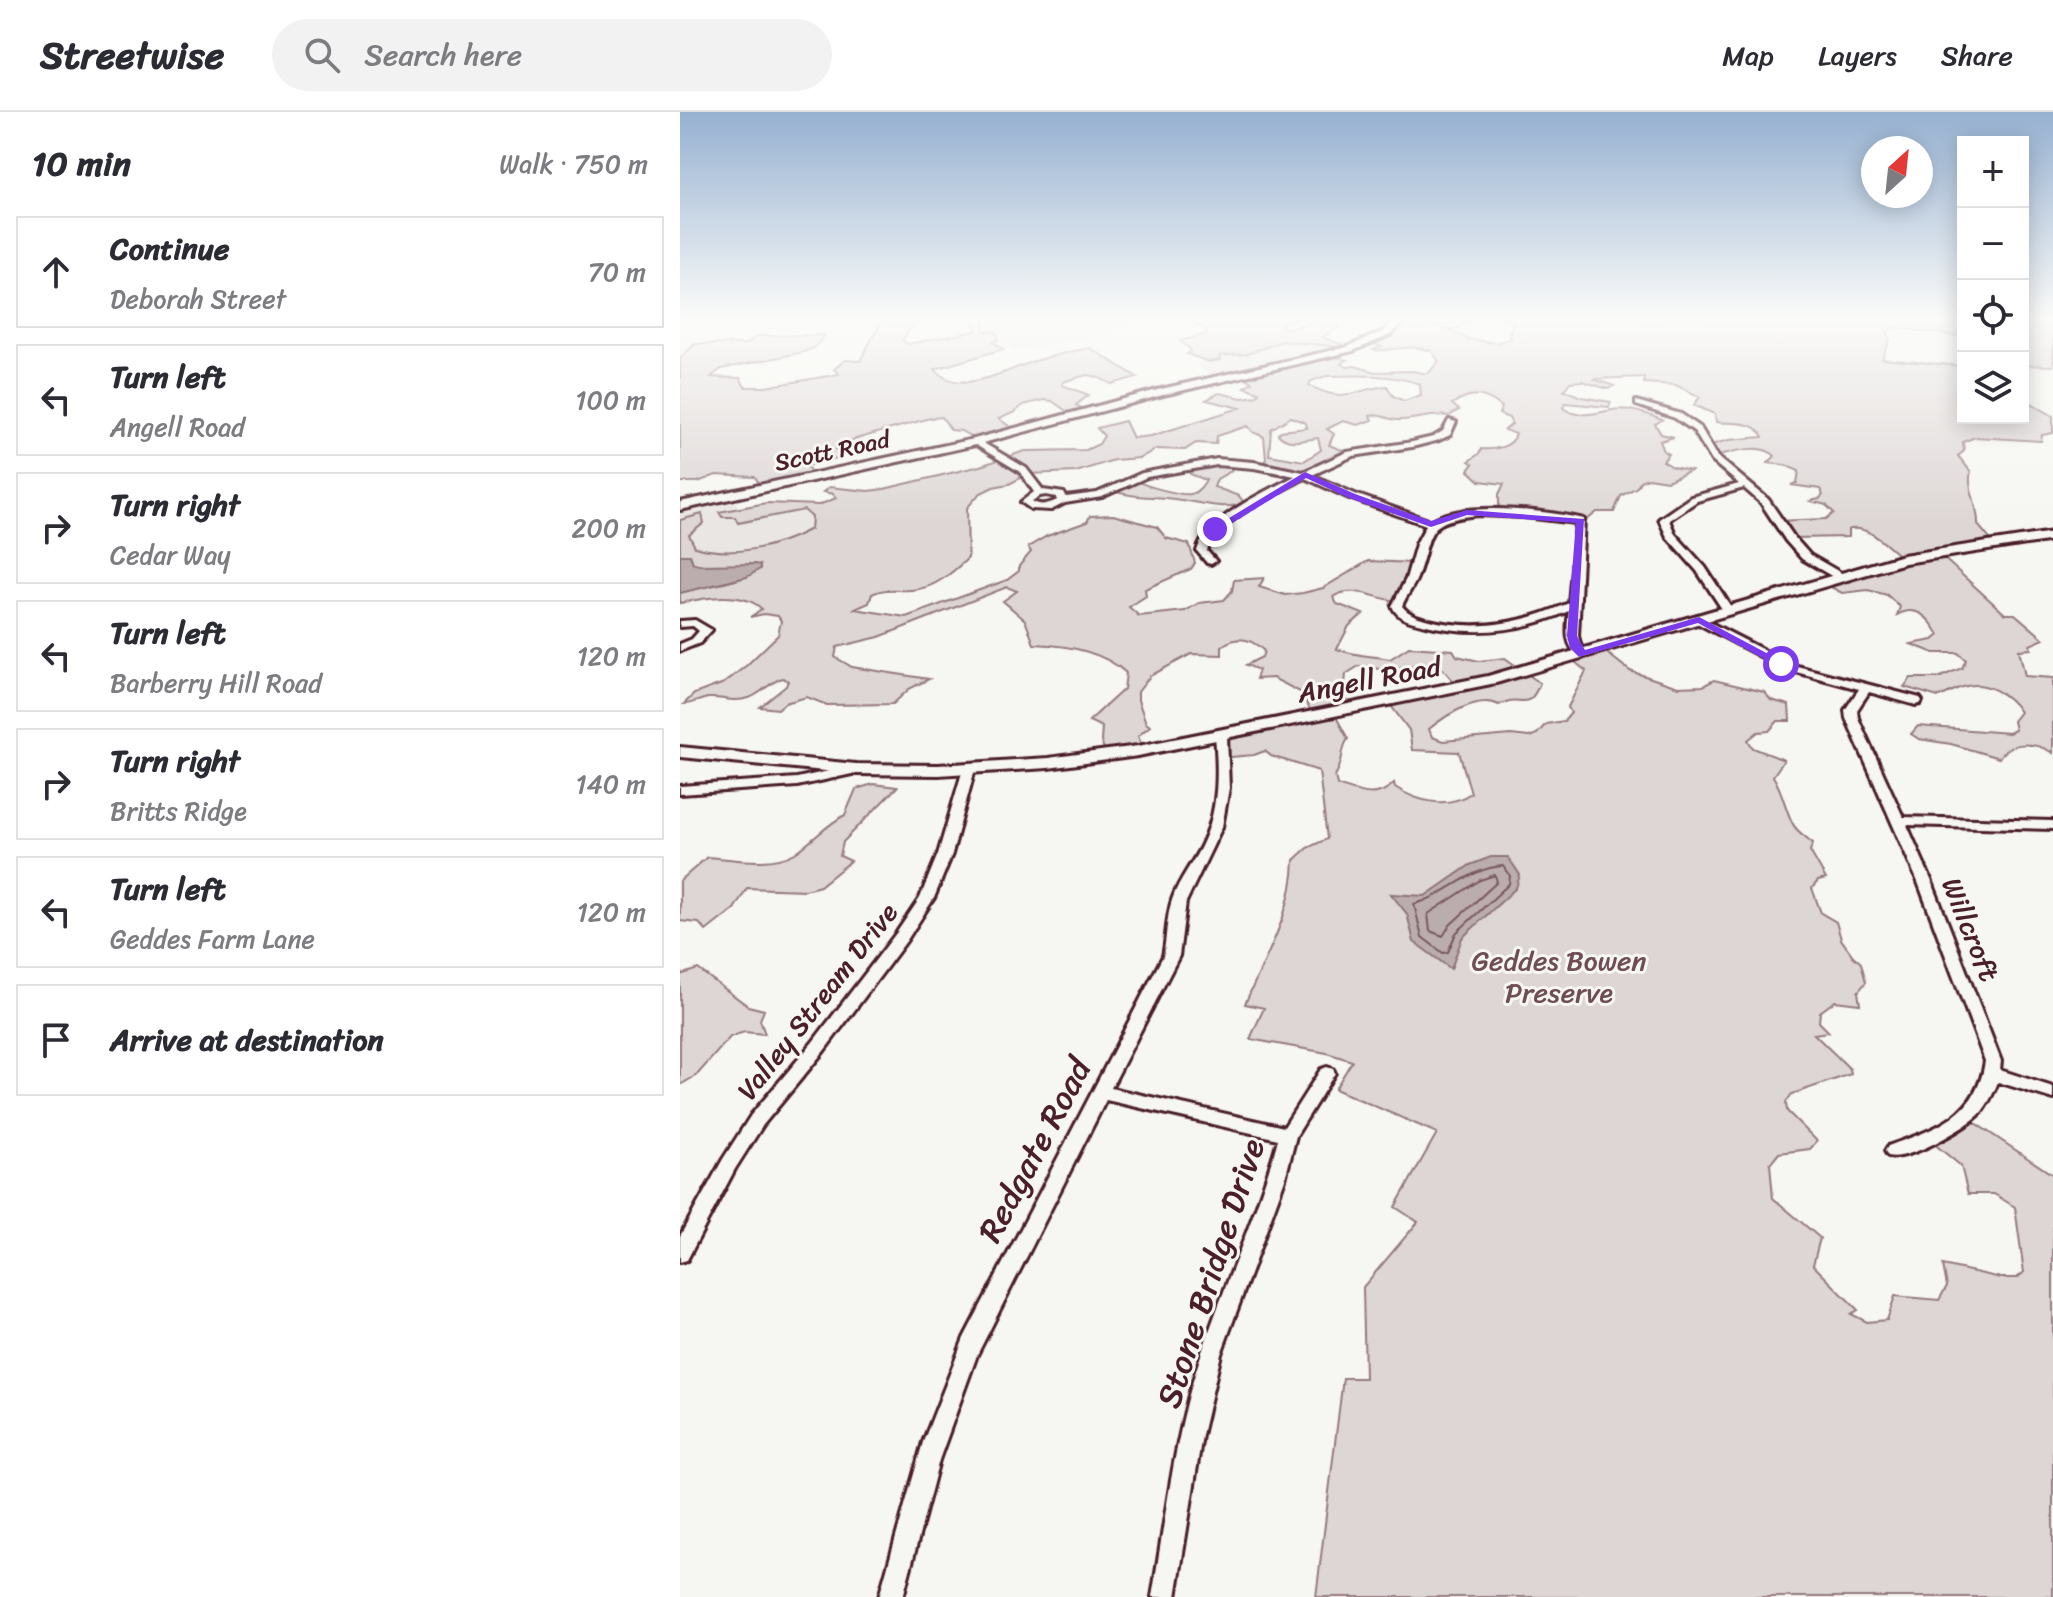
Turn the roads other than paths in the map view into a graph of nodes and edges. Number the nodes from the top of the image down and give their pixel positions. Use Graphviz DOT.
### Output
graph roads {
  1 [pos="1184,386"];
  2 [pos="1639,403"];
  3 [pos="1452,422"];
  4 [pos="975,442"];
  5 [pos="1305,475"];
  6 [pos="1747,485"];
  7 [pos="1040,493"];
  8 [pos="1062,501"];
  9 [pos="680,506"];
  10 [pos="1431,524"];
  11 [pos="2053,536"];
  12 [pos="1211,561"];
  13 [pos="1839,576"];
  14 [pos="1573,605"];
  15 [pos="1728,610"];
  16 [pos="1699,620"];
  17 [pos="680,624"];
  18 [pos="680,648"];
  19 [pos="1583,654"];
  20 [pos="1866,688"];
  21 [pos="1916,701"];
  22 [pos="1221,735"];
  23 [pos="680,752"];
  24 [pos="856,769"];
  25 [pos="969,769"];
  26 [pos="680,790"];
  27 [pos="1896,821"];
  28 [pos="2053,825"];
  29 [pos="1327,1073"];
  30 [pos="1993,1074"];
  31 [pos="1100,1092"];
  32 [pos="2053,1093"];
  33 [pos="1288,1135"];
  34 [pos="1894,1151"];
  35 [pos="680,1254"];
  36 [pos="891,1597"];
  37 [pos="1164,1597"];
  1 -- 4 [label="main road, Scott Road"];
  2 -- 6 [label="street"];
  3 -- 5 [label="street"];
  4 -- 7 [label="street"];
  4 -- 9 [label="main road, Scott Road"];
  5 -- 8 [label="street"];
  5 -- 10 [label="street"];
  5 -- 12 [label="street"];
  6 -- 13 [label="street"];
  6 -- 15 [label="street"];
  7 -- 8 [label="street"];
  7 -- 8 [label="street"];
  10 -- 14 [label="street"];
  10 -- 14 [label="street"];
  11 -- 13 [label="main road, Angell Road"];
  13 -- 15 [label="main road, Angell Road"];
  14 -- 19 [label="street"];
  15 -- 16 [label="main road, Angell Road"];
  16 -- 19 [label="main road, Angell Road"];
  16 -- 20 [label="street"];
  17 -- 18 [label="street"];
  19 -- 22 [label="main road, Angell Road"];
  20 -- 21 [label="street"];
  20 -- 27 [label="street, Willcroft"];
  22 -- 25 [label="main road, Angell Road"];
  22 -- 31 [label="street, Redgate Road"];
  23 -- 24 [label="main road, Angell Road"];
  24 -- 25 [label="main road, Angell Road"];
  24 -- 26 [label="street"];
  25 -- 35 [label="street, Valley Stream Drive"];
  27 -- 28 [label="street"];
  27 -- 30 [label="street, Willcroft"];
  29 -- 33 [label="street, Stone Bridge Drive"];
  30 -- 32 [label="street"];
  30 -- 34 [label="street"];
  31 -- 33 [label="street"];
  31 -- 36 [label="street, Redgate Road"];
  33 -- 37 [label="street, Stone Bridge Drive"];
}
